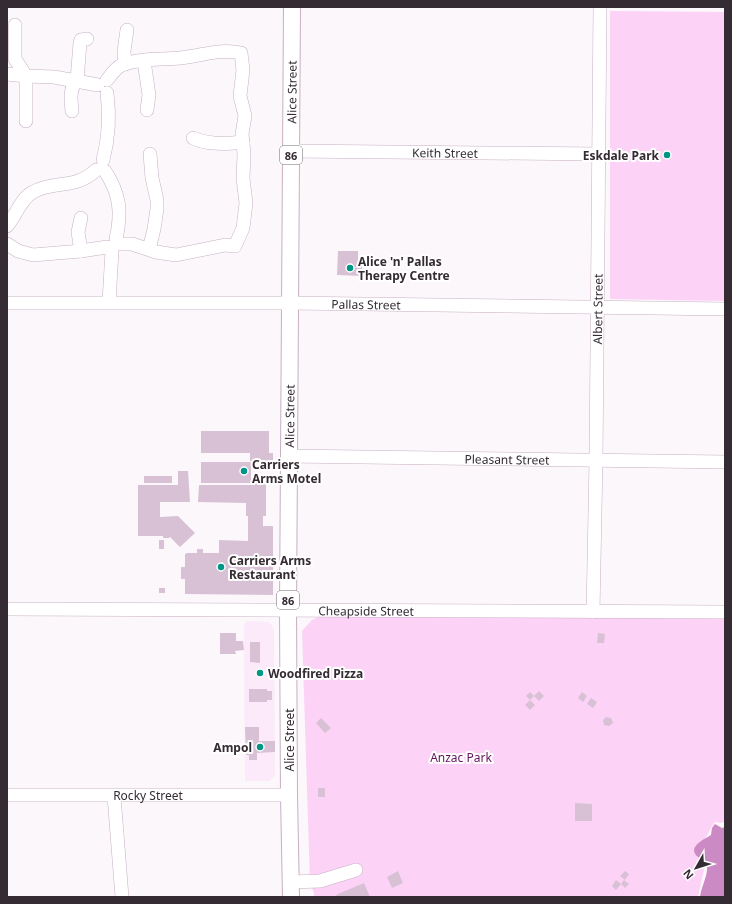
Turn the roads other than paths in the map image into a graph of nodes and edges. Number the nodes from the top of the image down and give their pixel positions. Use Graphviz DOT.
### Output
graph roads {
  1 [pos="292,7"];
  2 [pos="600,7"];
  3 [pos="15,25"];
  4 [pos="127,30"];
  5 [pos="87,39"];
  6 [pos="144,61"];
  7 [pos="125,64"];
  8 [pos="7,74"];
  9 [pos="26,76"];
  10 [pos="77,80"];
  11 [pos="104,86"];
  12 [pos="148,110"];
  13 [pos="72,111"];
  14 [pos="26,121"];
  15 [pos="193,138"];
  16 [pos="242,142"];
  17 [pos="291,151"];
  18 [pos="150,154"];
  19 [pos="598,154"];
  20 [pos="101,167"];
  21 [pos="81,218"];
  22 [pos="7,226"];
  23 [pos="7,244"];
  24 [pos="114,245"];
  25 [pos="149,249"];
  26 [pos="82,251"];
  27 [pos="109,302"];
  28 [pos="7,303"];
  29 [pos="290,303"];
  30 [pos="598,308"];
  31 [pos="725,309"];
  32 [pos="288,456"];
  33 [pos="596,461"];
  34 [pos="725,462"];
  35 [pos="7,609"];
  36 [pos="288,609"];
  37 [pos="593,612"];
  38 [pos="725,612"];
  39 [pos="7,795"];
  40 [pos="289,795"];
  41 [pos="114,796"];
  42 [pos="356,870"];
  43 [pos="291,890"];
  44 [pos="122,897"];
  1 -- 17 [label="main road, Alice Street / 86"];
  2 -- 19 [label="street, Albert Street"];
  3 -- 9 [label="street"];
  4 -- 7 [label="street"];
  5 -- 10 [label="street"];
  6 -- 7 [label="street"];
  6 -- 12 [label="street"];
  6 -- 16 [label="street"];
  7 -- 11 [label="street"];
  8 -- 9 [label="street"];
  9 -- 10 [label="street"];
  9 -- 14 [label="street"];
  10 -- 11 [label="street"];
  10 -- 13 [label="street"];
  11 -- 20 [label="street"];
  15 -- 16 [label="street"];
  16 -- 25 [label="street"];
  17 -- 19 [label="street, Keith Street"];
  17 -- 29 [label="main road, Alice Street / 86"];
  18 -- 25 [label="street"];
  19 -- 30 [label="street, Albert Street"];
  20 -- 22 [label="street"];
  20 -- 24 [label="street"];
  21 -- 26 [label="street"];
  23 -- 26 [label="street"];
  24 -- 25 [label="street"];
  24 -- 26 [label="street"];
  24 -- 27 [label="street"];
  27 -- 28 [label="street, Pallas Street"];
  27 -- 29 [label="street, Pallas Street"];
  29 -- 30 [label="street, Pallas Street"];
  29 -- 32 [label="main road, Alice Street / 86"];
  30 -- 31 [label="street, Pallas Street"];
  30 -- 33 [label="street, Albert Street"];
  32 -- 33 [label="street, Pleasant Street"];
  32 -- 36 [label="main road, Alice Street / 86"];
  33 -- 34 [label="street, Pleasant Street"];
  33 -- 37 [label="street, Albert Street"];
  35 -- 36 [label="street, Cheapside Street"];
  36 -- 37 [label="street, Cheapside Street"];
  36 -- 40 [label="main road, Alice Street / 86"];
  37 -- 38 [label="street, Cheapside Street"];
  39 -- 41 [label="street, Rocky Street"];
  40 -- 41 [label="street, Rocky Street"];
  40 -- 43 [label="main road, Alice Street / 86"];
  41 -- 44 [label="street"];
  42 -- 43 [label="street"];
}
